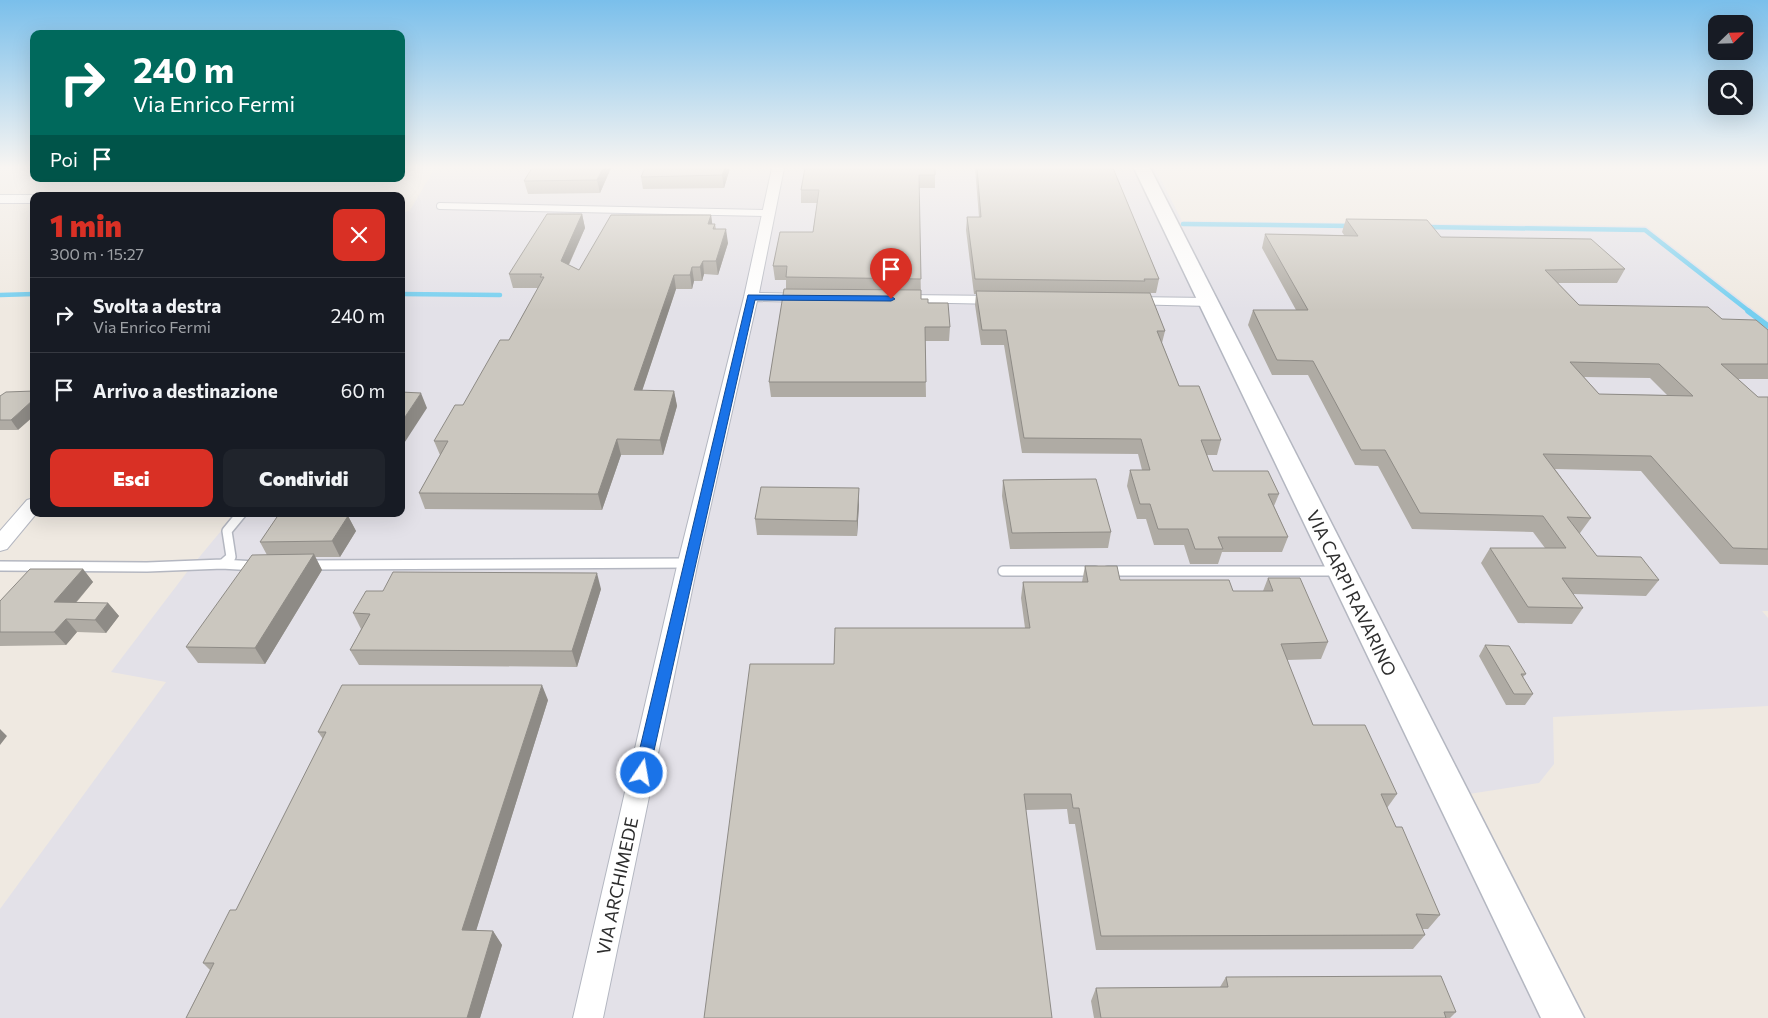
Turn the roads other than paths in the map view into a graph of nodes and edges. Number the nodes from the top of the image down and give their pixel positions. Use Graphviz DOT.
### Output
graph roads {
  1 [pos="767,216"];
  2 [pos="1166,216"];
  3 [pos="751,297"];
  4 [pos="821,298"];
  5 [pos="891,299"];
  6 [pos="1020,300"];
  7 [pos="1110,301"];
  8 [pos="1210,302"];
  9 [pos="30,509"];
  10 [pos="239,517"];
  11 [pos="0,544"];
  12 [pos="688,563"];
  13 [pos="221,564"];
  14 [pos="264,565"];
  15 [pos="301,565"];
  16 [pos="0,566"];
  17 [pos="1003,571"];
  18 [pos="1340,571"];
  19 [pos="588,1018"];
  20 [pos="1562,1018"];
  1 -- 3 [label="street, VIA ARCHIMEDE"];
  2 -- 8 [label="main road, VIA CARPI RAVARINO"];
  3 -- 4 [label="street"];
  3 -- 12 [label="street, VIA ARCHIMEDE"];
  5 -- 6 [label="street"];
  7 -- 8 [label="street"];
  8 -- 18 [label="main road, VIA CARPI RAVARINO"];
  9 -- 11 [label="street"];
  10 -- 13 [label="lane"];
  12 -- 15 [label="lane"];
  12 -- 19 [label="street, VIA ARCHIMEDE"];
  13 -- 14 [label="lane"];
  13 -- 16 [label="lane"];
  17 -- 18 [label="lane"];
  18 -- 20 [label="main road, VIA CARPI RAVARINO"];
}
